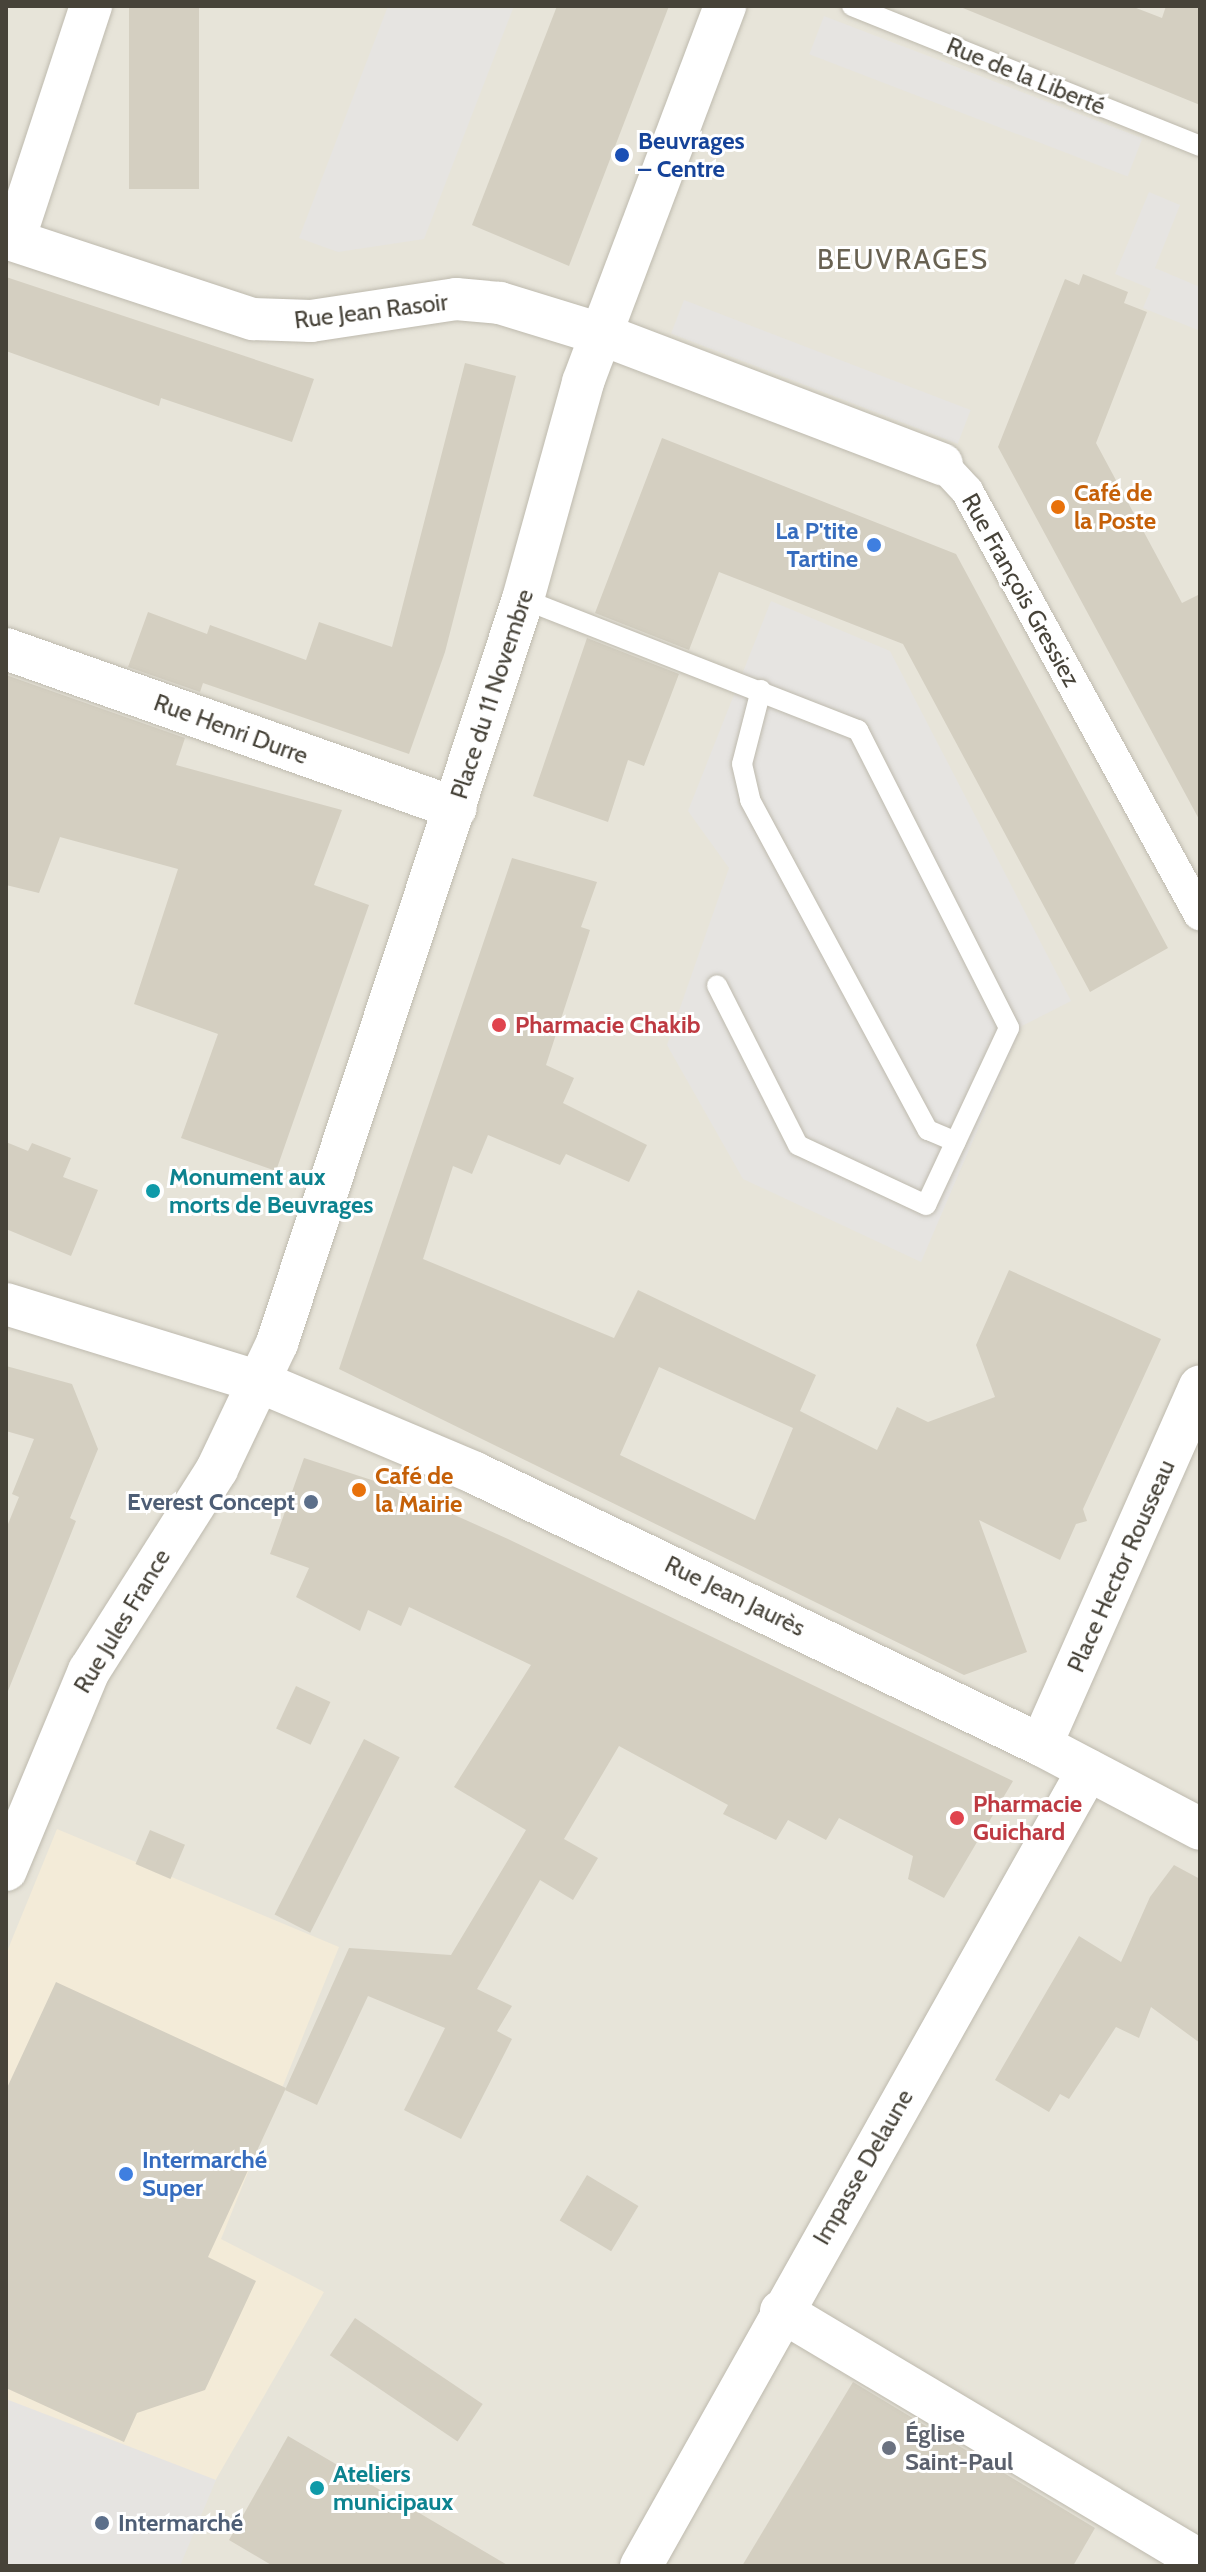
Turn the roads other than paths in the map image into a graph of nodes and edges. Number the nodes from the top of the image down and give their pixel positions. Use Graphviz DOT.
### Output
graph roads {
  1 [pos="91,6"];
  2 [pos="725,6"];
  3 [pos="852,6"];
  4 [pos="1200,146"];
  5 [pos="10,239"];
  6 [pos="601,334"];
  7 [pos="942,464"];
  8 [pos="523,599"];
  9 [pos="6,649"];
  10 [pos="761,690"];
  11 [pos="456,808"];
  12 [pos="1200,914"];
  13 [pos="717,985"];
  14 [pos="956,1142"];
  15 [pos="6,1304"];
  16 [pos="260,1382"];
  17 [pos="1200,1387"];
  18 [pos="1041,1745"];
  19 [pos="1088,1770"];
  20 [pos="1200,1829"];
  21 [pos="6,1870"];
  22 [pos="781,2311"];
  23 [pos="1200,2561"];
  24 [pos="641,2566"];
  1 -- 5 [label="street"];
  2 -- 6 [label="street, Place du 11 Novembre"];
  3 -- 4 [label="lane, Rue de la Liberté"];
  5 -- 6 [label="street, Rue Jean Rasoir"];
  6 -- 7 [label="street, Rue François Gressiez"];
  6 -- 8 [label="street, Place du 11 Novembre"];
  7 -- 12 [label="street, Rue François Gressiez"];
  8 -- 10 [label="lane"];
  8 -- 11 [label="street, Place du 11 Novembre"];
  9 -- 11 [label="street, Rue Henri Durre"];
  10 -- 14 [label="lane"];
  10 -- 14 [label="lane"];
  11 -- 16 [label="street, Place du 11 Novembre"];
  13 -- 14 [label="lane"];
  15 -- 16 [label="street, Rue Jean Jaurès"];
  16 -- 18 [label="street, Rue Jean Jaurès"];
  16 -- 21 [label="street, Rue Jules France"];
  17 -- 18 [label="street, Place Hector Rousseau"];
  18 -- 19 [label="street, Rue Jean Jaurès"];
  19 -- 20 [label="street, Rue Jean Jaurès"];
  19 -- 22 [label="street, Impasse Delaune"];
  22 -- 23 [label="street"];
  22 -- 24 [label="street, Impasse Delaune"];
}
